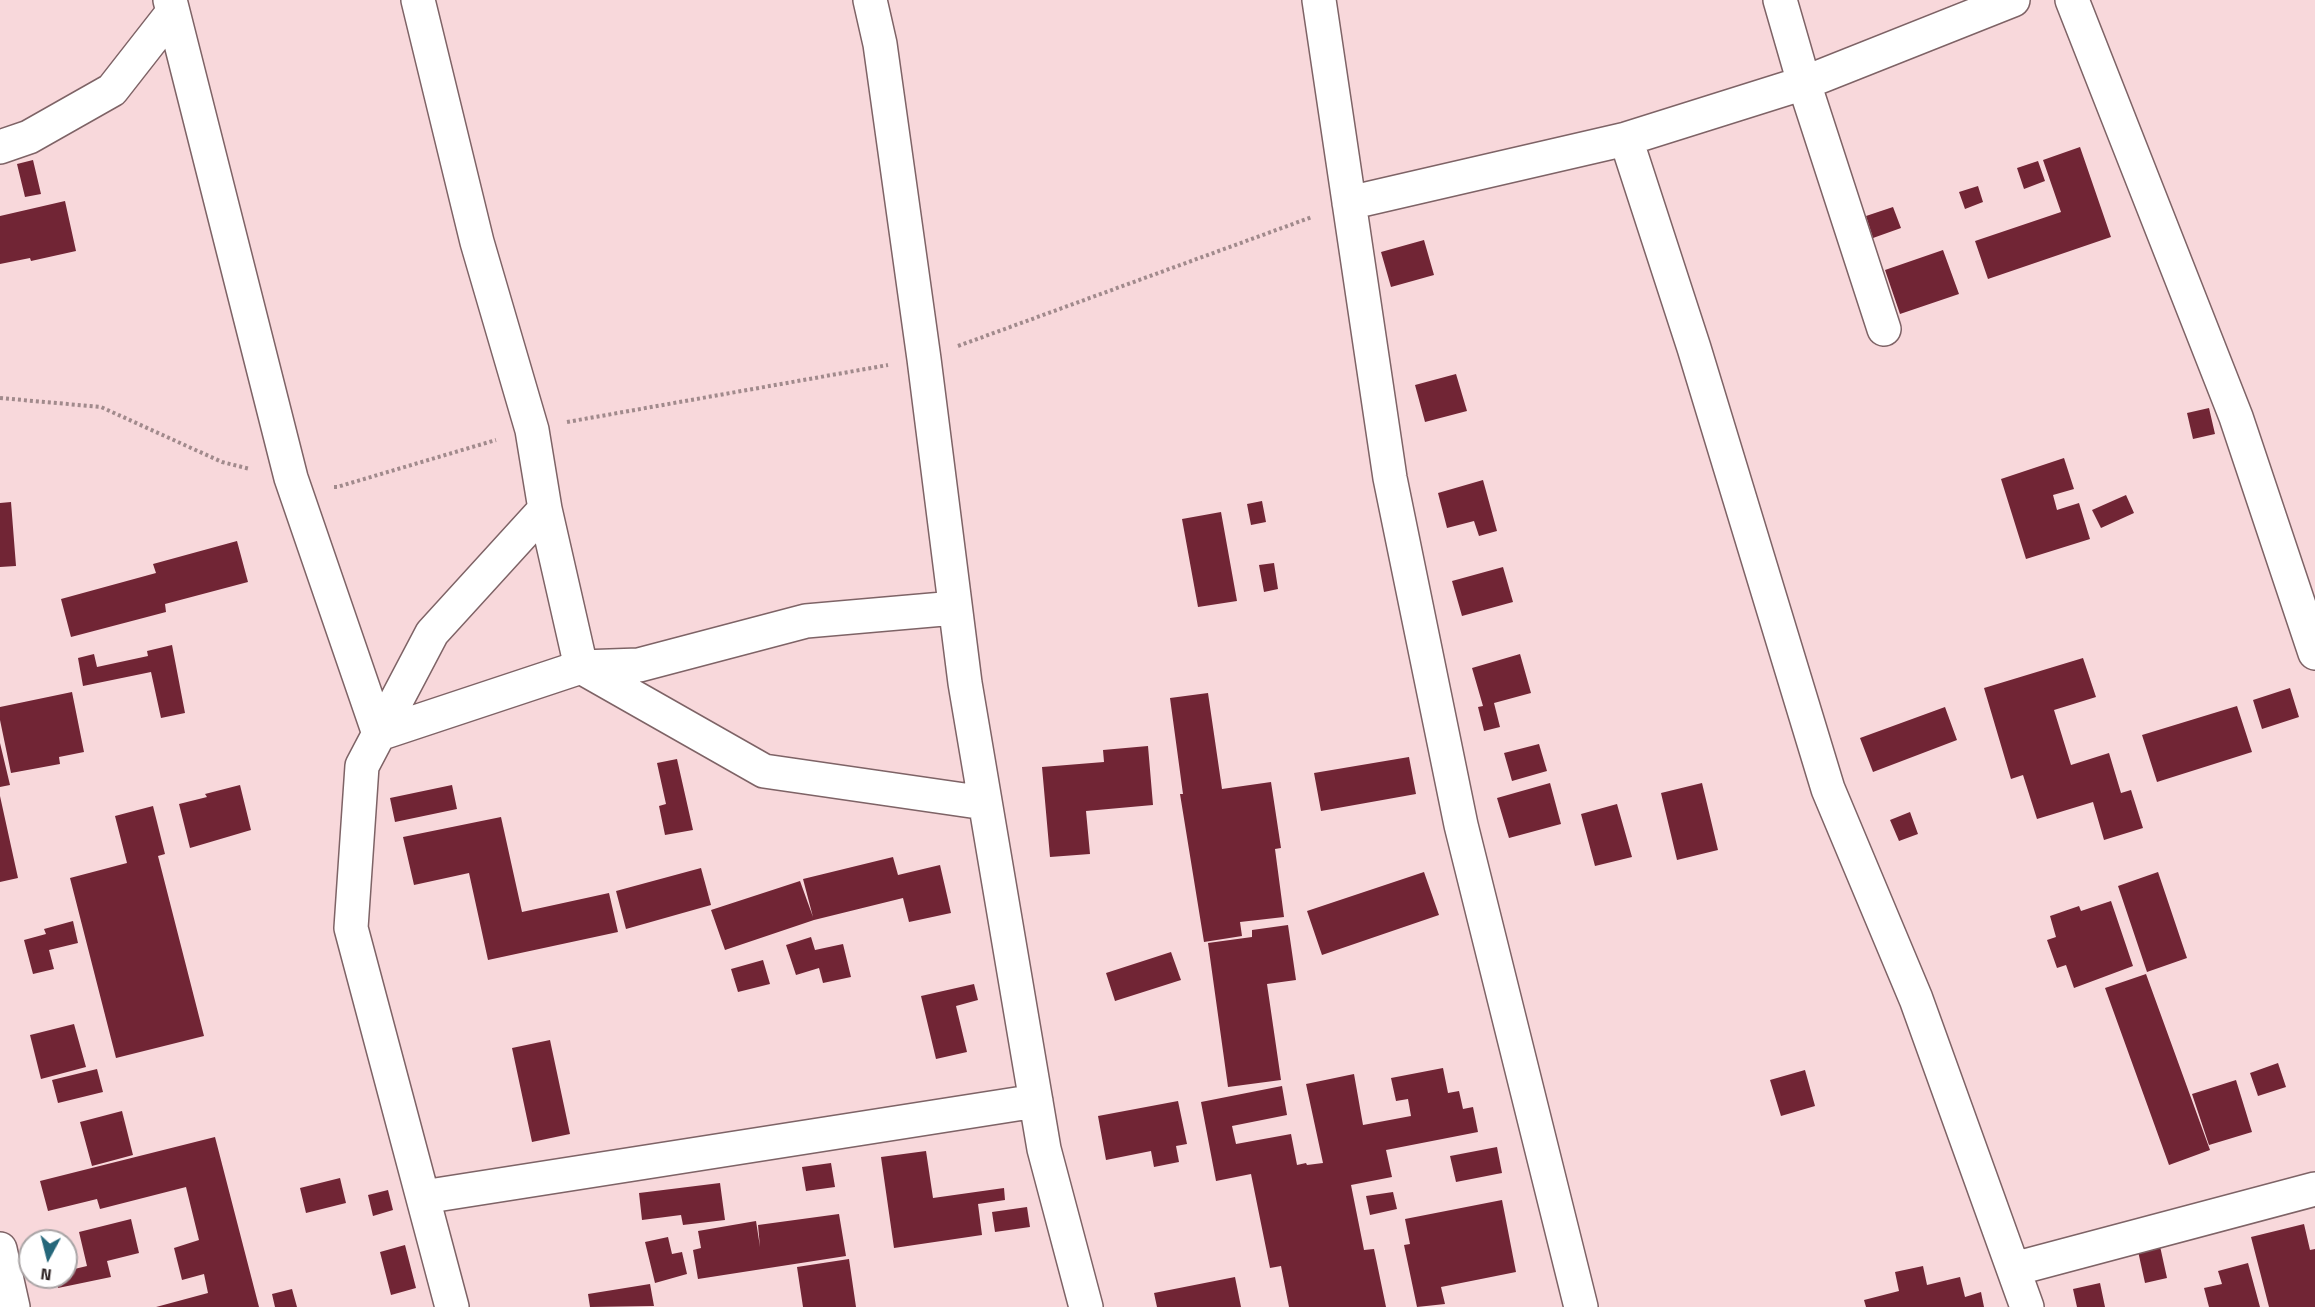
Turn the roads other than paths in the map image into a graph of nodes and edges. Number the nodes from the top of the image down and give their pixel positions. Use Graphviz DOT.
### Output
graph roads {
  1 [pos="418,0"];
  2 [pos="870,0"];
  3 [pos="1319,0"];
  4 [pos="1780,0"];
  5 [pos="2013,0"];
  6 [pos="2072,0"];
  7 [pos="172,6"];
  8 [pos="1804,83"];
  9 [pos="1626,139"];
  10 [pos="0,147"];
  11 [pos="1349,203"];
  12 [pos="1884,329"];
  13 [pos="545,509"];
  14 [pos="956,608"];
  15 [pos="2315,653"];
  16 [pos="581,667"];
  17 [pos="379,734"];
  18 [pos="985,802"];
  19 [pos="1036,1101"];
  20 [pos="2315,1189"];
  21 [pos="423,1197"];
  22 [pos="0,1249"];
  23 [pos="2014,1269"];
  24 [pos="13,1307"];
  25 [pos="452,1307"];
  26 [pos="1086,1307"];
  27 [pos="1581,1307"];
  28 [pos="2027,1307"];
  1 -- 13 [label="street"];
  2 -- 14 [label="street"];
  3 -- 11 [label="street"];
  4 -- 8 [label="street"];
  5 -- 8 [label="street"];
  6 -- 15 [label="street"];
  7 -- 10 [label="street"];
  7 -- 17 [label="street"];
  8 -- 9 [label="street"];
  8 -- 12 [label="street"];
  9 -- 11 [label="street"];
  9 -- 23 [label="street"];
  11 -- 27 [label="street"];
  13 -- 16 [label="street"];
  13 -- 17 [label="street"];
  14 -- 16 [label="street"];
  14 -- 18 [label="street"];
  16 -- 17 [label="street"];
  16 -- 18 [label="street"];
  17 -- 21 [label="street"];
  18 -- 19 [label="street"];
  19 -- 21 [label="street"];
  19 -- 26 [label="street"];
  20 -- 23 [label="street"];
  21 -- 25 [label="street"];
  22 -- 24 [label="street"];
  23 -- 28 [label="street"];
}
